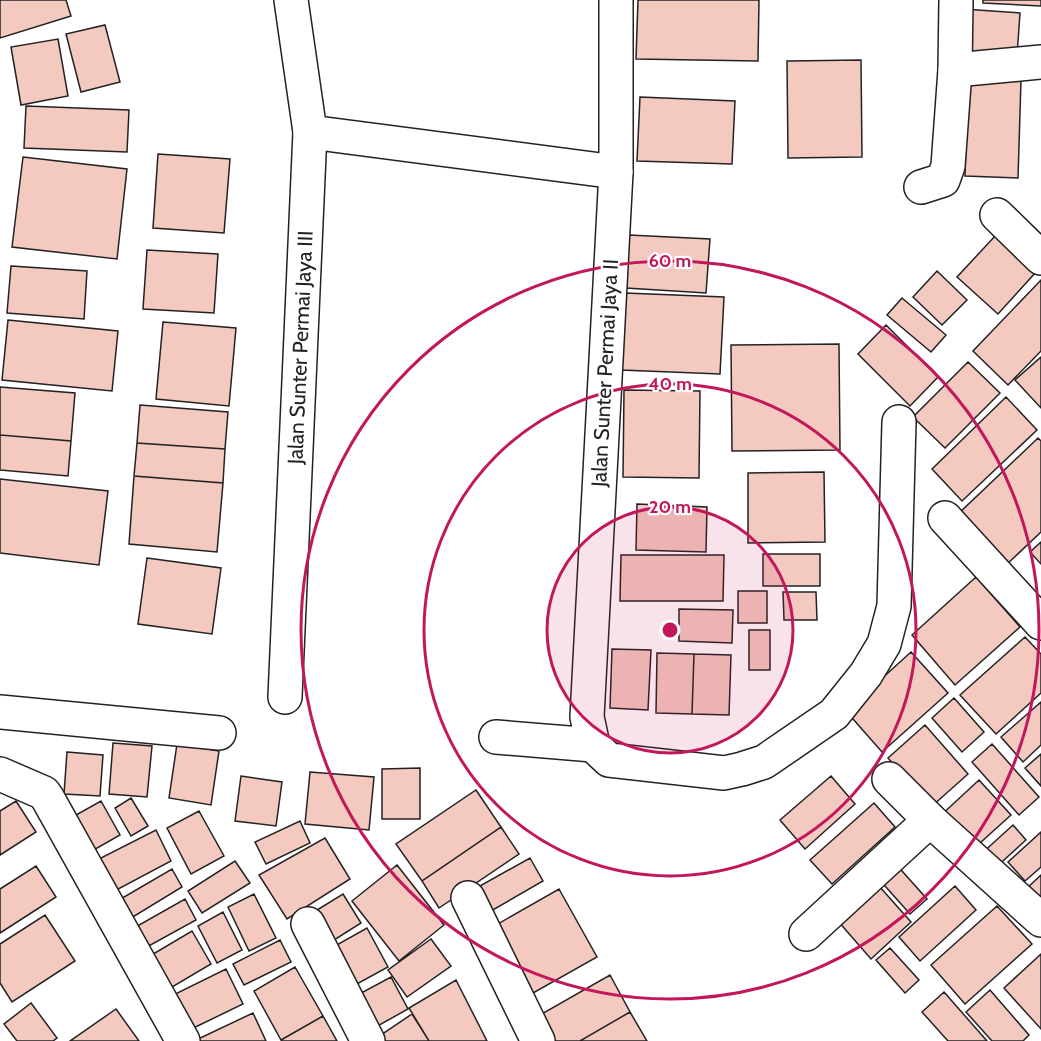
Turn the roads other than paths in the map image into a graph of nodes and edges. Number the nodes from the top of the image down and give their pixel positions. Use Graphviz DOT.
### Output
graph roads {
  1 [pos="291,0"];
  2 [pos="616,0"];
  3 [pos="956,0"];
  4 [pos="1041,63"];
  5 [pos="955,70"];
  6 [pos="310,132"];
  7 [pos="616,172"];
  8 [pos="921,187"];
  9 [pos="997,215"];
  10 [pos="1041,258"];
  11 [pos="899,422"];
  12 [pos="945,518"];
  13 [pos="1041,623"];
  14 [pos="285,696"];
  15 [pos="0,712"];
  16 [pos="219,733"];
  17 [pos="496,738"];
  18 [pos="593,745"];
  19 [pos="0,774"];
  20 [pos="890,779"];
  21 [pos="930,820"];
  22 [pos="468,898"];
  23 [pos="1041,920"];
  24 [pos="308,924"];
  25 [pos="806,934"];
  26 [pos="183,1041"];
  27 [pos="368,1041"];
  28 [pos="538,1041"];
  1 -- 6 [label="street, Jalan Sunter Permai Jaya III"];
  2 -- 7 [label="street, Jalan Sunter Permai Jaya II"];
  3 -- 5 [label="street"];
  4 -- 5 [label="street"];
  5 -- 8 [label="street"];
  6 -- 7 [label="street"];
  6 -- 14 [label="street, Jalan Sunter Permai Jaya III"];
  7 -- 18 [label="street, Jalan Sunter Permai Jaya II"];
  9 -- 10 [label="street"];
  11 -- 18 [label="street"];
  12 -- 13 [label="street"];
  15 -- 16 [label="street"];
  17 -- 18 [label="street"];
  19 -- 26 [label="street"];
  20 -- 21 [label="street"];
  21 -- 23 [label="street"];
  21 -- 25 [label="street"];
  22 -- 28 [label="street"];
  24 -- 27 [label="street"];
}
